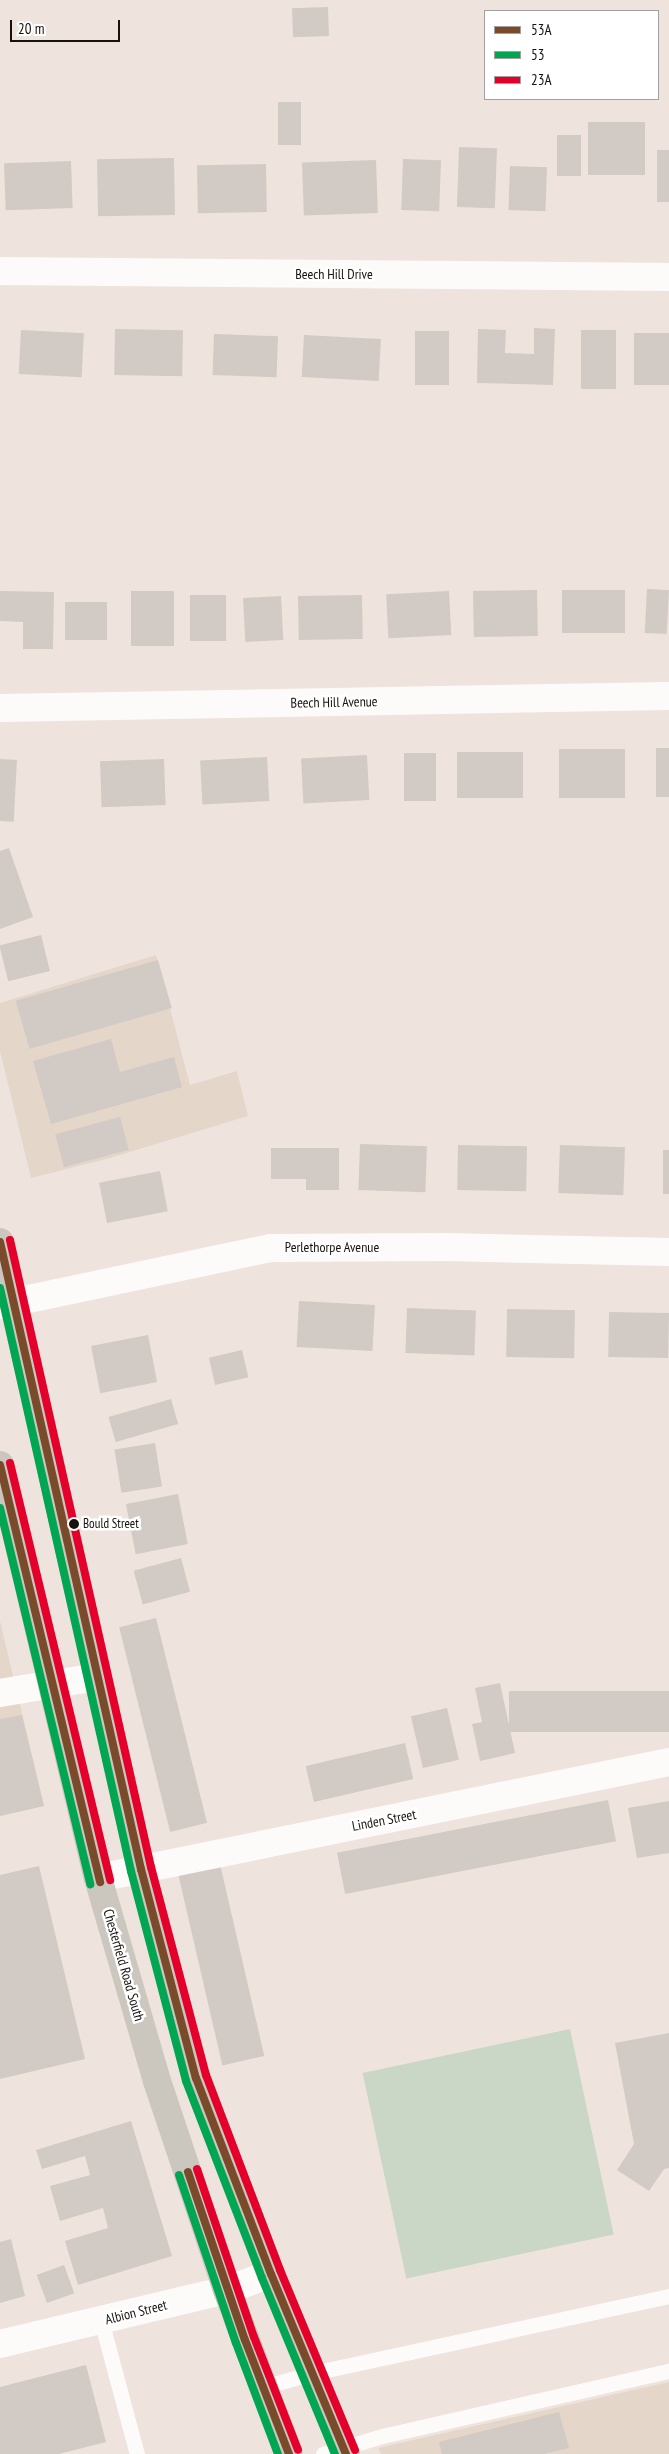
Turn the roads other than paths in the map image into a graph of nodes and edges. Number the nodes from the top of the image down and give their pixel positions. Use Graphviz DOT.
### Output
graph roads {
  1 [pos="0,271"];
  2 [pos="669,277"];
  3 [pos="669,696"];
  4 [pos="0,708"];
  5 [pos="0,1242"];
  6 [pos="669,1252"];
  7 [pos="6,1304"];
  8 [pos="0,1465"];
  9 [pos="98,1677"];
  10 [pos="51,1685"];
  11 [pos="0,1693"];
  12 [pos="669,1762"];
  13 [pos="141,1869"];
  14 [pos="98,1878"];
  15 [pos="270,2274"];
  16 [pos="227,2290"];
  17 [pos="669,2296"];
  18 [pos="101,2320"];
  19 [pos="0,2344"];
  20 [pos="669,2371"];
  21 [pos="312,2373"];
  22 [pos="263,2387"];
  23 [pos="337,2452"];
  24 [pos="137,2454"];
  25 [pos="289,2454"];
  1 -- 2 [label="street, Beech Hill Drive"];
  3 -- 4 [label="street, Beech Hill Avenue"];
  5 -- 7 [label="main road"];
  6 -- 7 [label="street, Perlethorpe Avenue"];
  7 -- 9 [label="main road"];
  8 -- 10 [label="main road, Chesterfield Road South"];
  9 -- 10 [label="street"];
  9 -- 13 [label="main road"];
  10 -- 11 [label="street"];
  10 -- 14 [label="main road, Chesterfield Road South"];
  12 -- 13 [label="street, Linden Street"];
  13 -- 14 [label="street, Linden Street"];
  13 -- 15 [label="main road"];
  14 -- 16 [label="main road, Chesterfield Road South"];
  15 -- 16 [label="street, Albion Street"];
  15 -- 21 [label="main road"];
  16 -- 18 [label="street, Albion Street"];
  16 -- 22 [label="main road, Chesterfield Road South"];
  17 -- 21 [label="lane"];
  18 -- 19 [label="street, Albion Street"];
  18 -- 24 [label="lane"];
  20 -- 23 [label="lane"];
  21 -- 22 [label="lane"];
  21 -- 23 [label="main road"];
  22 -- 25 [label="main road, Chesterfield Road South"];
}
